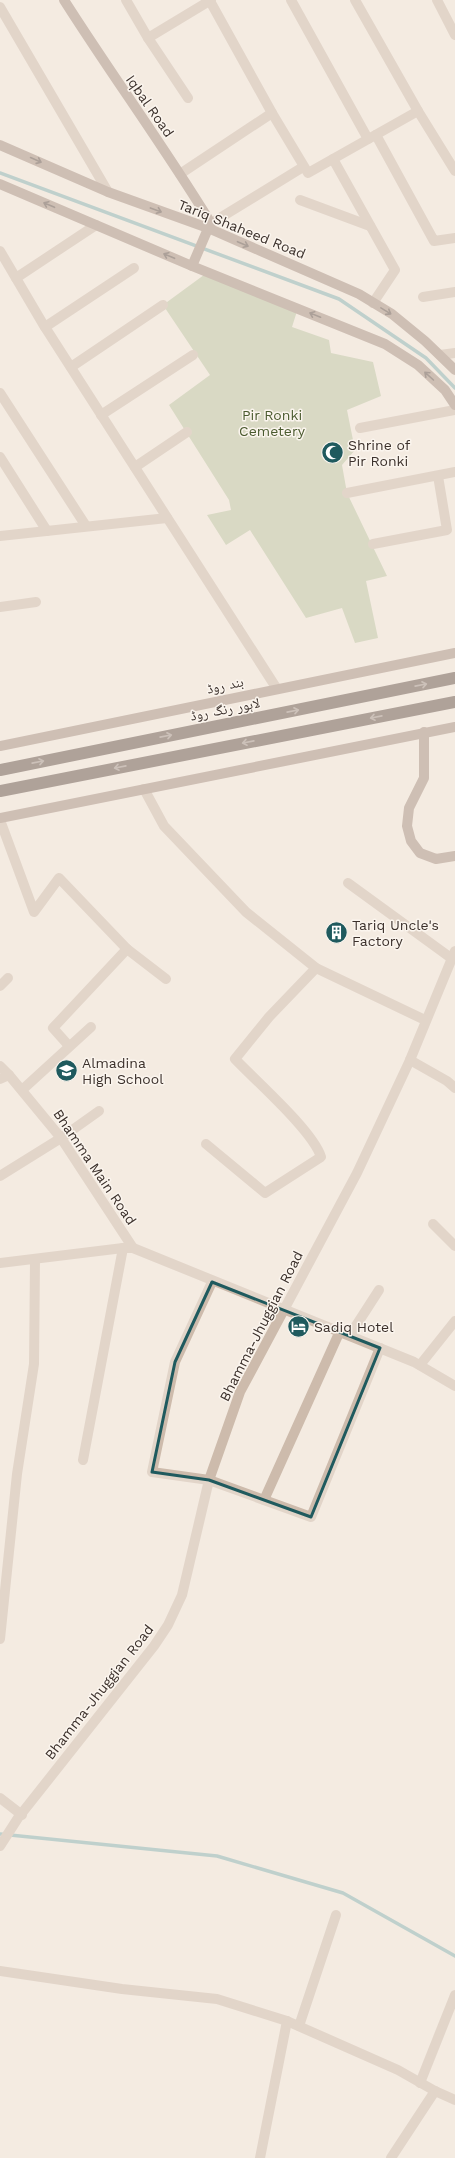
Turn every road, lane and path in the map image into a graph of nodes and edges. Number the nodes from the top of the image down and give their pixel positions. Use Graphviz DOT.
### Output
graph roads {
  1 [pos="64,0"];
  2 [pos="126,0"];
  3 [pos="210,0"];
  4 [pos="291,0"];
  5 [pos="355,0"];
  6 [pos="437,0"];
  7 [pos="199,3"];
  8 [pos="0,7"];
  9 [pos="455,35"];
  10 [pos="148,38"];
  11 [pos="188,98"];
  12 [pos="418,111"];
  13 [pos="272,114"];
  14 [pos="372,137"];
  15 [pos="0,145"];
  16 [pos="333,159"];
  17 [pos="303,167"];
  18 [pos="454,167"];
  19 [pos="180,174"];
  20 [pos="0,184"];
  21 [pos="108,192"];
  22 [pos="300,200"];
  23 [pos="96,225"];
  24 [pos="370,226"];
  25 [pos="208,229"];
  26 [pos="455,238"];
  27 [pos="0,251"];
  28 [pos="193,264"];
  29 [pos="134,268"];
  30 [pos="16,278"];
  31 [pos="455,292"];
  32 [pos="423,297"];
  33 [pos="373,303"];
  34 [pos="163,305"];
  35 [pos="45,327"];
  36 [pos="455,353"];
  37 [pos="193,355"];
  38 [pos="440,355"];
  39 [pos="71,367"];
  40 [pos="455,370"];
  41 [pos="0,393"];
  42 [pos="455,405"];
  43 [pos="455,410"];
  44 [pos="101,415"];
  45 [pos="360,428"];
  46 [pos="187,432"];
  47 [pos="0,457"];
  48 [pos="135,467"];
  49 [pos="455,472"];
  50 [pos="438,476"];
  51 [pos="347,494"];
  52 [pos="167,518"];
  53 [pos="86,526"];
  54 [pos="47,531"];
  55 [pos="0,536"];
  56 [pos="373,544"];
  57 [pos="36,602"];
  58 [pos="0,607"];
  59 [pos="455,653"];
  60 [pos="455,678"];
  61 [pos="277,689"];
  62 [pos="455,702"];
  63 [pos="455,727"];
  64 [pos="424,732"];
  65 [pos="0,746"];
  66 [pos="0,770"];
  67 [pos="144,789"];
  68 [pos="0,791"];
  69 [pos="0,819"];
  70 [pos="455,856"];
  71 [pos="348,883"];
  72 [pos="127,949"];
  73 [pos="453,955"];
  74 [pos="316,968"];
  75 [pos="8,978"];
  76 [pos="166,979"];
  77 [pos="0,986"];
  78 [pos="425,1020"];
  79 [pos="91,1027"];
  80 [pos="69,1046"];
  81 [pos="410,1060"];
  82 [pos="0,1066"];
  83 [pos="5,1077"];
  84 [pos="455,1088"];
  85 [pos="22,1090"];
  86 [pos="99,1111"];
  87 [pos="61,1138"];
  88 [pos="206,1144"];
  89 [pos="0,1176"];
  90 [pos="433,1224"];
  91 [pos="455,1246"];
  92 [pos="123,1248"];
  93 [pos="133,1248"];
  94 [pos="35,1260"];
  95 [pos="0,1263"];
  96 [pos="212,1282"];
  97 [pos="379,1290"];
  98 [pos="284,1308"];
  99 [pos="455,1321"];
  100 [pos="345,1333"];
  101 [pos="380,1348"];
  102 [pos="420,1365"];
  103 [pos="453,1382"];
  104 [pos="83,1460"];
  105 [pos="209,1480"];
  106 [pos="264,1500"];
  107 [pos="0,1639"];
  108 [pos="0,1798"];
  109 [pos="20,1817"];
  110 [pos="0,1846"];
  111 [pos="336,1915"];
  112 [pos="0,1971"];
  113 [pos="455,1995"];
  114 [pos="287,2021"];
  115 [pos="299,2026"];
  116 [pos="420,2083"];
  117 [pos="435,2092"];
  118 [pos="455,2100"];
  119 [pos="260,2158"];
  120 [pos="391,2158"];
  1 -- 19 [label="main road, Iqbal Road"];
  2 -- 10 [label="street"];
  3 -- 7 [label="street"];
  3 -- 13 [label="street"];
  4 -- 14 [label="street"];
  5 -- 12 [label="street"];
  6 -- 9 [label="street"];
  7 -- 10 [label="street"];
  8 -- 21 [label="street"];
  10 -- 11 [label="street"];
  12 -- 14 [label="street"];
  12 -- 18 [label="street"];
  13 -- 17 [label="street"];
  13 -- 19 [label="street"];
  14 -- 16 [label="street"];
  14 -- 26 [label="street"];
  15 -- 21 [label="main road, Tariq Shaheed Road, one-way"];
  16 -- 17 [label="street"];
  16 -- 24 [label="street"];
  17 -- 25 [label="street"];
  19 -- 25 [label="main road, Iqbal Road"];
  23 -- 20 [label="main road, one-way"];
  21 -- 25 [label="main road, Tariq Shaheed Road, one-way"];
  22 -- 24 [label="street"];
  28 -- 23 [label="main road, one-way"];
  23 -- 30 [label="street"];
  24 -- 33 [label="street"];
  25 -- 28 [label="main road"];
  25 -- 33 [label="main road, Tariq Shaheed Road, one-way"];
  27 -- 30 [label="street"];
  42 -- 28 [label="main road, one-way"];
  29 -- 35 [label="street"];
  30 -- 35 [label="street"];
  31 -- 32 [label="street"];
  33 -- 38 [label="main road, Tariq Shaheed Road, one-way"];
  34 -- 39 [label="street"];
  35 -- 39 [label="street"];
  36 -- 38 [label="street"];
  37 -- 44 [label="street"];
  38 -- 40 [label="main road, Tariq Shaheed Road"];
  39 -- 44 [label="street"];
  41 -- 53 [label="street"];
  43 -- 45 [label="street"];
  44 -- 48 [label="street"];
  46 -- 48 [label="street"];
  47 -- 54 [label="street"];
  48 -- 52 [label="street"];
  49 -- 50 [label="street"];
  50 -- 51 [label="street"];
  50 -- 56 [label="street"];
  52 -- 53 [label="street"];
  52 -- 61 [label="street"];
  53 -- 54 [label="street"];
  54 -- 55 [label="street"];
  57 -- 58 [label="street"];
  59 -- 61 [label="main road, بند روڈ"];
  66 -- 60 [label="highway, لاہور رنگ روڈ, one-way"];
  61 -- 65 [label="main road, بند روڈ"];
  62 -- 68 [label="highway, one-way"];
  63 -- 64 [label="main road"];
  64 -- 67 [label="main road"];
  64 -- 70 [label="main road"];
  67 -- 69 [label="main road"];
  67 -- 74 [label="street"];
  69 -- 72 [label="street"];
  71 -- 73 [label="street"];
  72 -- 76 [label="street"];
  72 -- 80 [label="street"];
  73 -- 78 [label="street, Bhamma-Jhuggian Road"];
  74 -- 78 [label="street"];
  74 -- 88 [label="street"];
  75 -- 77 [label="street"];
  78 -- 81 [label="street, Bhamma-Jhuggian Road"];
  79 -- 80 [label="street"];
  80 -- 85 [label="street"];
  81 -- 84 [label="street"];
  81 -- 98 [label="street, Bhamma-Jhuggian Road"];
  82 -- 83 [label="street, Bhamma Main Road"];
  83 -- 85 [label="street, Bhamma Main Road"];
  85 -- 87 [label="street, Bhamma Main Road"];
  86 -- 87 [label="street"];
  87 -- 89 [label="street"];
  87 -- 93 [label="street, Bhamma Main Road"];
  90 -- 91 [label="street"];
  92 -- 93 [label="street"];
  92 -- 94 [label="street"];
  92 -- 104 [label="street"];
  93 -- 96 [label="street"];
  94 -- 95 [label="street"];
  94 -- 107 [label="street"];
  96 -- 98 [label="street"];
  96 -- 105 [label="street"];
  97 -- 100 [label="street"];
  98 -- 100 [label="street"];
  98 -- 105 [label="street, Bhamma-Jhuggian Road"];
  99 -- 102 [label="street"];
  100 -- 101 [label="street"];
  100 -- 106 [label="street"];
  101 -- 102 [label="street"];
  101 -- 106 [label="street"];
  102 -- 103 [label="street"];
  105 -- 106 [label="street"];
  105 -- 109 [label="street, Bhamma-Jhuggian Road"];
  108 -- 109 [label="street"];
  109 -- 110 [label="street, Bhamma-Jhuggian Road"];
  111 -- 115 [label="street"];
  112 -- 114 [label="street"];
  113 -- 116 [label="street"];
  114 -- 115 [label="street"];
  114 -- 119 [label="street"];
  115 -- 116 [label="street"];
  116 -- 117 [label="street"];
  117 -- 118 [label="street"];
  117 -- 120 [label="street"];
}
